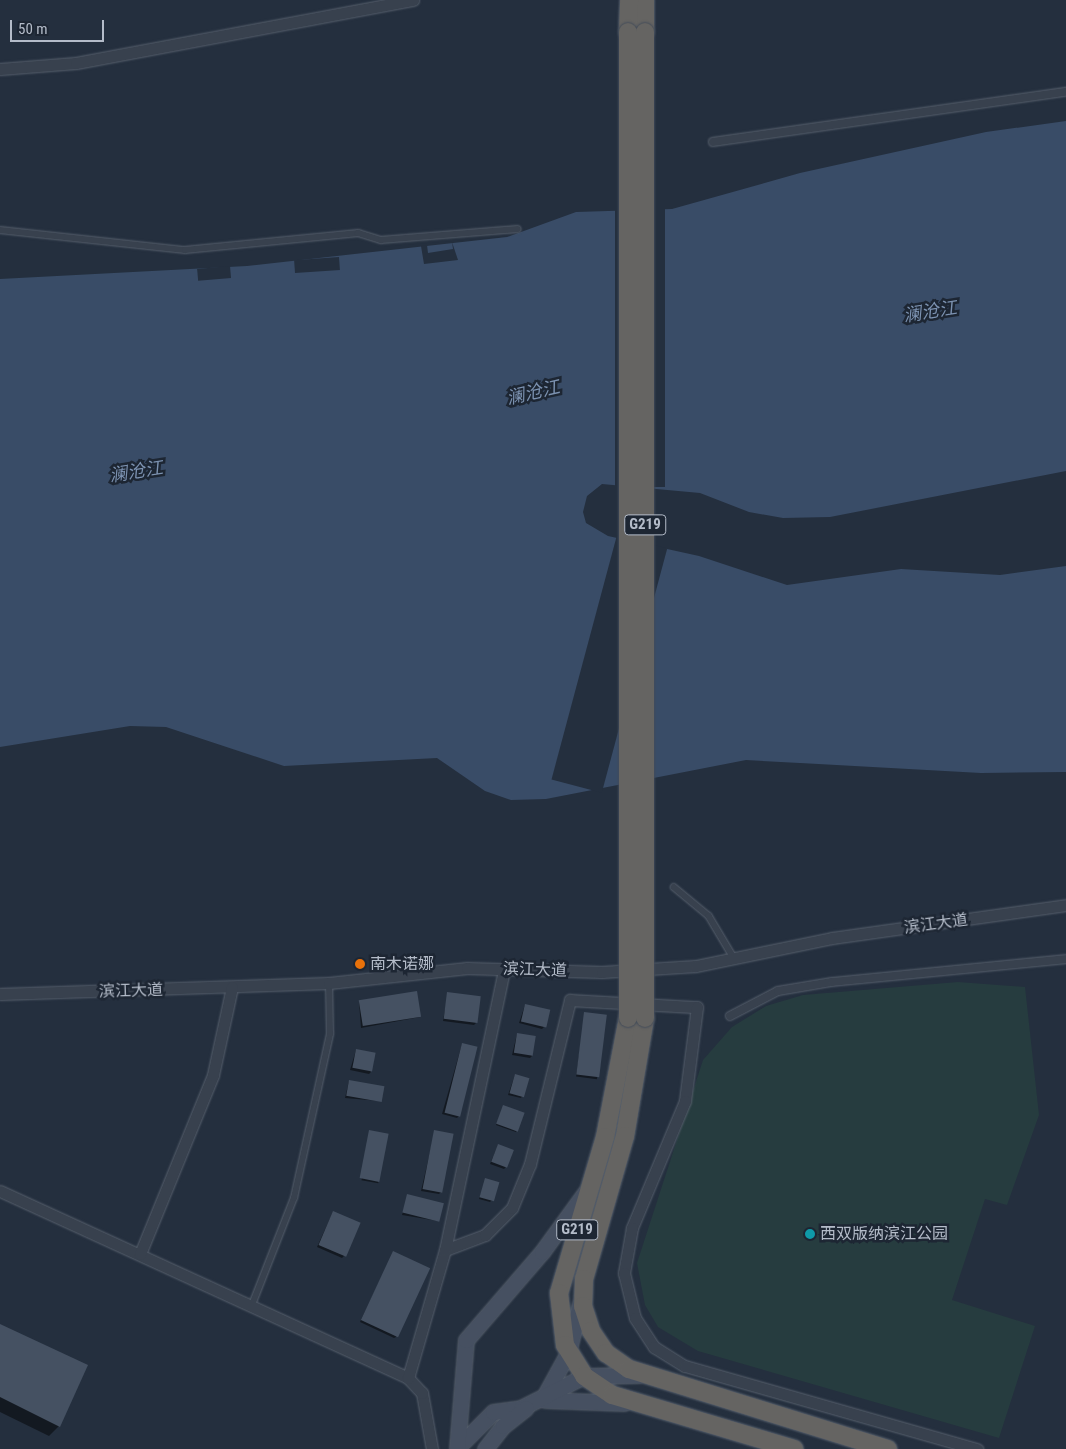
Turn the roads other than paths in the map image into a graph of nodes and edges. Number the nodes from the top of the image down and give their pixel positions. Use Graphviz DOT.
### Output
graph roads {
  1 [pos="413,0"];
  2 [pos="628,0"];
  3 [pos="645,0"];
  4 [pos="637,32"];
  5 [pos="0,69"];
  6 [pos="1066,92"];
  7 [pos="713,142"];
  8 [pos="518,229"];
  9 [pos="0,230"];
  10 [pos="674,888"];
  11 [pos="1066,906"];
  12 [pos="734,958"];
  13 [pos="1066,959"];
  14 [pos="504,968"];
  15 [pos="329,983"];
  16 [pos="232,987"];
  17 [pos="0,994"];
  18 [pos="730,1016"];
  19 [pos="637,1018"];
  20 [pos="592,1182"];
  21 [pos="0,1191"];
  22 [pos="445,1250"];
  23 [pos="140,1254"];
  24 [pos="583,1292"];
  25 [pos="252,1305"];
  26 [pos="568,1353"];
  27 [pos="643,1375"];
  28 [pos="584,1376"];
  29 [pos="408,1378"];
  30 [pos="536,1402"];
  31 [pos="641,1405"];
  32 [pos="432,1449"];
  33 [pos="457,1449"];
  34 [pos="485,1449"];
  35 [pos="794,1449"];
  36 [pos="888,1449"];
  37 [pos="977,1449"];
  1 -- 5 [label="street"];
  2 -- 4 [label="highway, G219"];
  3 -- 4 [label="highway, G219"];
  4 -- 19 [label="highway, G219, bridge"];
  6 -- 7 [label="street"];
  8 -- 9 [label="lane"];
  10 -- 12 [label="lane"];
  11 -- 12 [label="street, 滨江大道"];
  12 -- 14 [label="street, 滨江大道"];
  13 -- 18 [label="street"];
  14 -- 15 [label="street, 滨江大道"];
  14 -- 22 [label="street"];
  15 -- 16 [label="street, 滨江大道"];
  15 -- 25 [label="lane"];
  16 -- 17 [label="street, 滨江大道"];
  16 -- 23 [label="street"];
  19 -- 20 [label="highway, G219"];
  19 -- 24 [label="highway, G219"];
  20 -- 26 [label="highway, G219"];
  20 -- 33 [label="main road"];
  21 -- 23 [label="street"];
  22 -- 29 [label="street"];
  22 -- 37 [label="street"];
  23 -- 25 [label="street"];
  24 -- 26 [label="main road"];
  24 -- 27 [label="highway, G219"];
  25 -- 29 [label="street"];
  26 -- 28 [label="highway, G219"];
  26 -- 30 [label="main road"];
  27 -- 28 [label="main road"];
  27 -- 36 [label="highway, G219"];
  28 -- 30 [label="main road"];
  28 -- 31 [label="highway, G219"];
  29 -- 32 [label="street"];
  30 -- 31 [label="main road"];
  30 -- 33 [label="main road"];
  30 -- 34 [label="main road"];
  31 -- 35 [label="highway, G219"];
}
